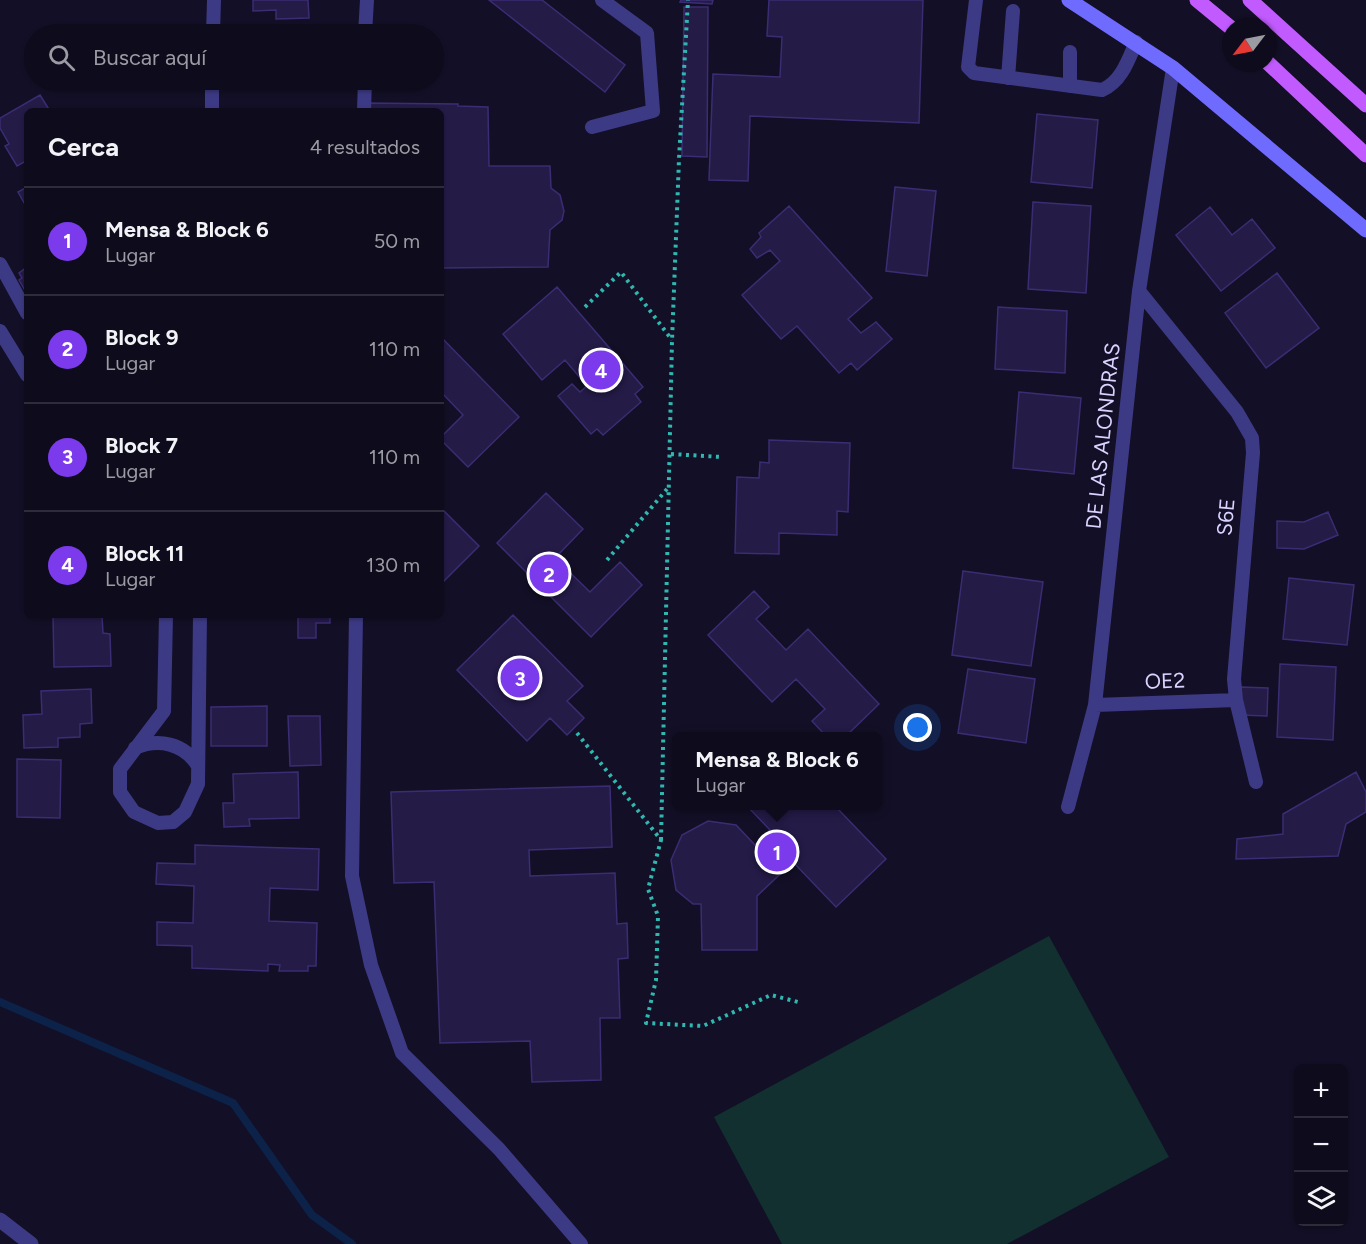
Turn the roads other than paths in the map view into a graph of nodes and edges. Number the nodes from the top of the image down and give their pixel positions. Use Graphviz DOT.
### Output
graph roads {
  1 [pos="367,0"];
  2 [pos="602,0"];
  3 [pos="976,0"];
  4 [pos="1069,0"];
  5 [pos="1197,0"];
  6 [pos="1250,0"];
  7 [pos="212,3"];
  8 [pos="1013,11"];
  9 [pos="1222,21"];
  10 [pos="213,24"];
  11 [pos="366,24"];
  12 [pos="1136,42"];
  13 [pos="1070,52"];
  14 [pos="1173,68"];
  15 [pos="1276,70"];
  16 [pos="1008,78"];
  17 [pos="1070,86"];
  18 [pos="212,90"];
  19 [pos="364,90"];
  20 [pos="1366,105"];
  21 [pos="212,108"];
  22 [pos="364,108"];
  23 [pos="592,127"];
  24 [pos="1366,155"];
  25 [pos="1366,230"];
  26 [pos="0,264"];
  27 [pos="1138,291"];
  28 [pos="24,308"];
  29 [pos="0,331"];
  30 [pos="24,370"];
  31 [pos="166,618"];
  32 [pos="200,618"];
  33 [pos="356,618"];
  34 [pos="1236,700"];
  35 [pos="1095,705"];
  36 [pos="135,748"];
  37 [pos="198,765"];
  38 [pos="1256,782"];
  39 [pos="1068,807"];
  40 [pos="0,1220"];
  41 [pos="31,1244"];
  42 [pos="581,1244"];
  1 -- 11 [label="lane"];
  2 -- 23 [label="lane"];
  3 -- 16 [label="lane"];
  4 -- 12 [label="street"];
  5 -- 9 [label="main road"];
  6 -- 20 [label="main road"];
  7 -- 10 [label="lane"];
  8 -- 16 [label="lane"];
  12 -- 14 [label="street"];
  12 -- 17 [label="lane"];
  13 -- 17 [label="lane"];
  14 -- 25 [label="street"];
  14 -- 27 [label="lane, DE LAS ALONDRAS"];
  15 -- 24 [label="main road"];
  16 -- 17 [label="lane"];
  18 -- 21 [label="lane"];
  19 -- 22 [label="lane"];
  26 -- 28 [label="lane"];
  27 -- 34 [label="lane, S6E"];
  27 -- 35 [label="lane, DE LAS ALONDRAS"];
  29 -- 30 [label="lane"];
  31 -- 36 [label="lane"];
  32 -- 37 [label="lane"];
  33 -- 42 [label="lane"];
  34 -- 35 [label="lane, OE2"];
  34 -- 38 [label="lane, S6E"];
  35 -- 39 [label="lane, DE LAS ALONDRAS"];
  36 -- 37 [label="lane"];
  36 -- 37 [label="lane"];
  40 -- 41 [label="street"];
}
